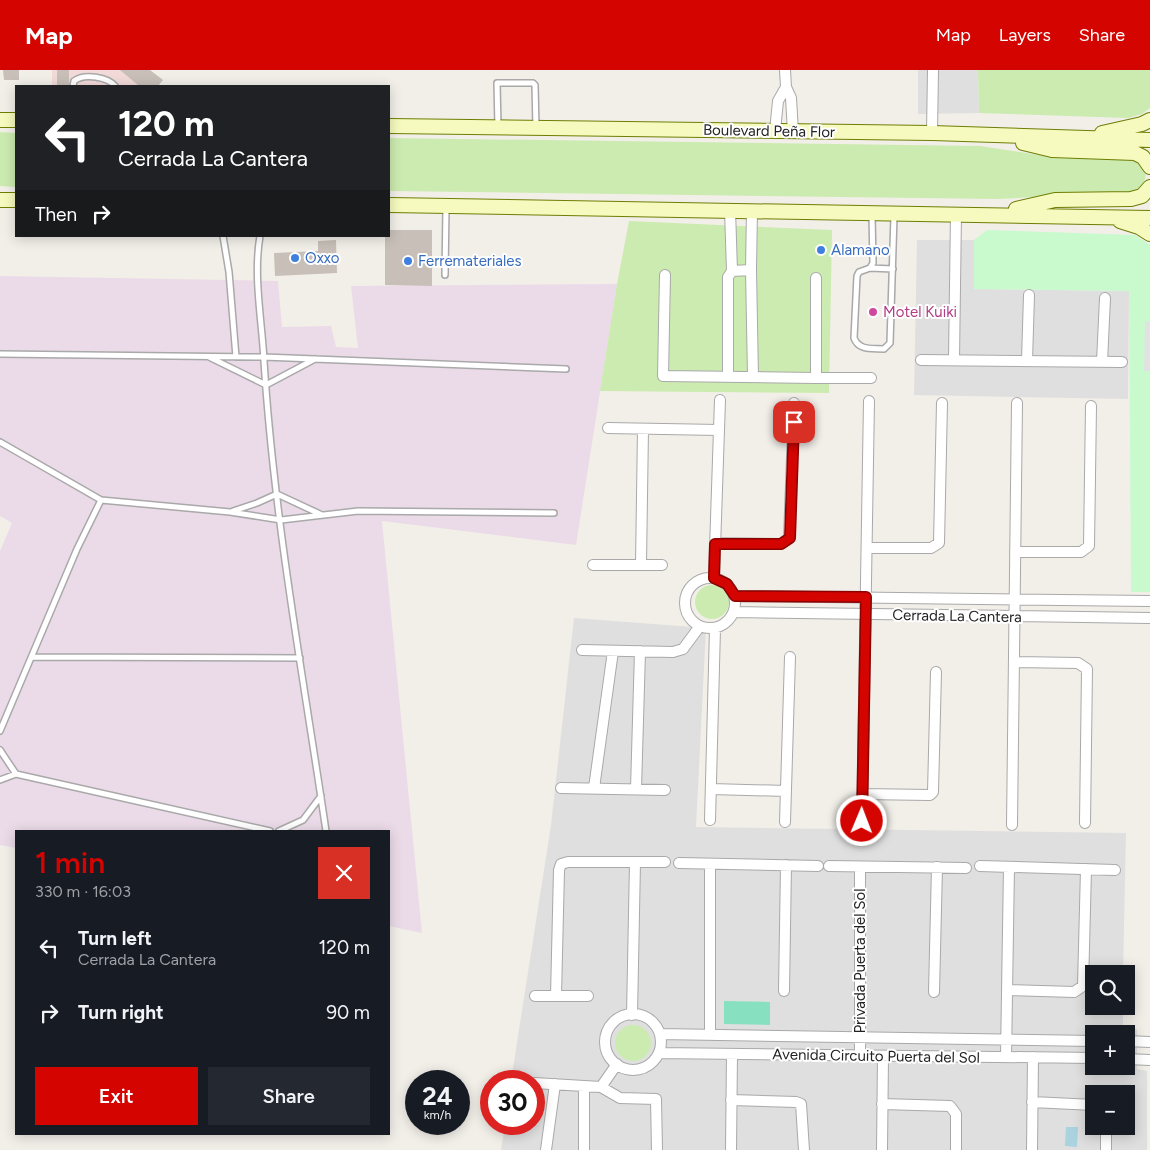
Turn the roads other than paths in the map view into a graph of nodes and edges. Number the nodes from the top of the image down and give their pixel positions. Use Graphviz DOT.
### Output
graph roads {
  1 [pos="785,70"];
  2 [pos="933,70"];
  3 [pos="73,85"];
  4 [pos="115,85"];
  5 [pos="786,87"];
  6 [pos="0,120"];
  7 [pos="15,120"];
  8 [pos="1150,120"];
  9 [pos="390,126"];
  10 [pos="498,128"];
  11 [pos="536,128"];
  12 [pos="775,131"];
  13 [pos="793,132"];
  14 [pos="932,133"];
  15 [pos="992,136"];
  16 [pos="1079,138"];
  17 [pos="1150,140"];
  18 [pos="1150,167"];
  19 [pos="1150,187"];
  20 [pos="0,200"];
  21 [pos="15,200"];
  22 [pos="390,205"];
  23 [pos="446,206"];
  24 [pos="730,210"];
  25 [pos="752,210"];
  26 [pos="872,212"];
  27 [pos="894,212"];
  28 [pos="956,213"];
  29 [pos="996,214"];
  30 [pos="1095,216"];
  31 [pos="1150,218"];
  32 [pos="1150,234"];
  33 [pos="223,237"];
  34 [pos="260,237"];
  35 [pos="870,268"];
  36 [pos="892,268"];
  37 [pos="751,270"];
  38 [pos="732,271"];
  39 [pos="445,275"];
  40 [pos="665,275"];
  41 [pos="816,278"];
  42 [pos="1029,295"];
  43 [pos="1105,298"];
  44 [pos="0,354"];
  45 [pos="207,356"];
  46 [pos="236,357"];
  47 [pos="264,357"];
  48 [pos="315,359"];
  49 [pos="921,360"];
  50 [pos="954,360"];
  51 [pos="1027,361"];
  52 [pos="1102,362"];
  53 [pos="1122,362"];
  54 [pos="566,369"];
  55 [pos="728,377"];
  56 [pos="754,377"];
  57 [pos="816,378"];
  58 [pos="871,378"];
  59 [pos="266,385"];
  60 [pos="720,400"];
  61 [pos="869,401"];
  62 [pos="794,403"];
  63 [pos="942,403"];
  64 [pos="1017,403"];
  65 [pos="1091,406"];
  66 [pos="608,428"];
  67 [pos="643,429"];
  68 [pos="719,430"];
  69 [pos="0,442"];
  70 [pos="277,494"];
  71 [pos="101,500"];
  72 [pos="230,512"];
  73 [pos="554,514"];
  74 [pos="322,515"];
  75 [pos="281,520"];
  76 [pos="715,544"];
  77 [pos="867,548"];
  78 [pos="1015,552"];
  79 [pos="593,564"];
  80 [pos="641,564"];
  81 [pos="662,564"];
  82 [pos="714,578"];
  83 [pos="735,596"];
  84 [pos="866,597"];
  85 [pos="1015,599"];
  86 [pos="1150,601"];
  87 [pos="735,612"];
  88 [pos="865,614"];
  89 [pos="1014,616"];
  90 [pos="1150,618"];
  91 [pos="700,626"];
  92 [pos="715,628"];
  93 [pos="582,650"];
  94 [pos="613,651"];
  95 [pos="640,651"];
  96 [pos="790,656"];
  97 [pos="32,657"];
  98 [pos="300,658"];
  99 [pos="1014,662"];
  100 [pos="936,672"];
  101 [pos="0,731"];
  102 [pos="0,750"];
  103 [pos="16,774"];
  104 [pos="0,780"];
  105 [pos="561,788"];
  106 [pos="594,788"];
  107 [pos="636,789"];
  108 [pos="711,789"];
  109 [pos="665,790"];
  110 [pos="786,791"];
  111 [pos="862,794"];
  112 [pos="321,796"];
  113 [pos="710,820"];
  114 [pos="862,821"];
  115 [pos="786,822"];
  116 [pos="1085,823"];
  117 [pos="1012,825"];
  118 [pos="266,830"];
  119 [pos="281,830"];
  120 [pos="326,830"];
  121 [pos="635,862"];
  122 [pos="665,862"];
  123 [pos="679,863"];
  124 [pos="710,864"];
  125 [pos="786,865"];
  126 [pos="818,866"];
  127 [pos="829,866"];
  128 [pos="980,866"];
  129 [pos="860,867"];
  130 [pos="1009,867"];
  131 [pos="937,868"];
  132 [pos="966,868"];
  133 [pos="1086,869"];
  134 [pos="1115,870"];
  135 [pos="1007,990"];
  136 [pos="784,991"];
  137 [pos="934,992"];
  138 [pos="535,996"];
  139 [pos="556,996"];
  140 [pos="588,996"];
  141 [pos="632,1015"];
  142 [pos="660,1034"];
  143 [pos="710,1035"];
  144 [pos="860,1037"];
  145 [pos="1006,1040"];
  146 [pos="1085,1041"];
  147 [pos="1135,1041"];
  148 [pos="1150,1042"];
  149 [pos="659,1053"];
  150 [pos="732,1054"];
  151 [pos="860,1055"];
  152 [pos="882,1056"];
  153 [pos="1006,1057"];
  154 [pos="1033,1058"];
  155 [pos="1085,1058"];
  156 [pos="1135,1059"];
  157 [pos="1150,1060"];
  158 [pos="617,1064"];
  159 [pos="545,1084"];
  160 [pos="555,1084"];
  161 [pos="584,1086"];
  162 [pos="601,1087"];
  163 [pos="731,1100"];
  164 [pos="1032,1102"];
  165 [pos="882,1104"];
  166 [pos="1085,1105"];
  167 [pos="1106,1135"];
  168 [pos="546,1150"];
  169 [pos="584,1150"];
  170 [pos="657,1150"];
  171 [pos="731,1150"];
  172 [pos="804,1150"];
  173 [pos="882,1150"];
  174 [pos="956,1150"];
  175 [pos="1032,1150"];
  176 [pos="1106,1150"];
  1 -- 5 [label="street"];
  2 -- 14 [label="street"];
  3 -- 4 [label="lane"];
  5 -- 12 [label="street"];
  5 -- 13 [label="street"];
  6 -- 7 [label="main road"];
  8 -- 16 [label="main road"];
  9 -- 10 [label="main road, Boulevard Peña Flor"];
  10 -- 11 [label="main road, Boulevard Peña Flor"];
  10 -- 11 [label="lane"];
  11 -- 12 [label="main road, Boulevard Peña Flor"];
  12 -- 13 [label="main road, Boulevard Peña Flor"];
  13 -- 14 [label="main road, Boulevard Peña Flor"];
  14 -- 15 [label="main road, Boulevard Peña Flor"];
  15 -- 16 [label="main road, Boulevard Peña Flor"];
  15 -- 18 [label="main road"];
  16 -- 17 [label="main road, Boulevard Peña Flor"];
  19 -- 29 [label="main road"];
  20 -- 21 [label="main road"];
  22 -- 23 [label="main road"];
  23 -- 24 [label="main road"];
  23 -- 39 [label="lane"];
  24 -- 25 [label="main road"];
  24 -- 38 [label="street"];
  25 -- 26 [label="main road"];
  25 -- 37 [label="street"];
  26 -- 27 [label="main road"];
  26 -- 35 [label="lane"];
  27 -- 28 [label="main road"];
  27 -- 36 [label="lane"];
  28 -- 29 [label="main road"];
  28 -- 50 [label="street"];
  29 -- 30 [label="main road"];
  30 -- 31 [label="main road"];
  30 -- 32 [label="main road"];
  33 -- 46 [label="lane"];
  34 -- 47 [label="lane"];
  35 -- 36 [label="lane"];
  35 -- 36 [label="lane"];
  37 -- 38 [label="street"];
  37 -- 56 [label="street"];
  38 -- 55 [label="street"];
  40 -- 55 [label="street"];
  41 -- 57 [label="street"];
  42 -- 51 [label="street"];
  43 -- 52 [label="street"];
  44 -- 45 [label="lane"];
  45 -- 46 [label="lane"];
  45 -- 59 [label="lane"];
  46 -- 47 [label="lane"];
  47 -- 48 [label="lane"];
  47 -- 59 [label="lane"];
  48 -- 54 [label="lane"];
  48 -- 59 [label="lane"];
  49 -- 50 [label="street"];
  50 -- 51 [label="street"];
  51 -- 52 [label="street"];
  52 -- 53 [label="street"];
  55 -- 56 [label="street"];
  56 -- 57 [label="street"];
  57 -- 58 [label="street"];
  59 -- 70 [label="lane"];
  60 -- 68 [label="street"];
  61 -- 77 [label="street"];
  62 -- 76 [label="street"];
  63 -- 77 [label="street"];
  64 -- 78 [label="street"];
  65 -- 78 [label="street"];
  66 -- 67 [label="street"];
  67 -- 68 [label="street"];
  67 -- 80 [label="street"];
  68 -- 76 [label="street"];
  69 -- 71 [label="lane"];
  70 -- 72 [label="lane"];
  70 -- 74 [label="lane"];
  70 -- 75 [label="lane"];
  71 -- 72 [label="lane"];
  71 -- 97 [label="lane"];
  72 -- 75 [label="lane"];
  73 -- 74 [label="lane"];
  74 -- 75 [label="lane"];
  75 -- 98 [label="lane"];
  76 -- 82 [label="street"];
  77 -- 84 [label="street"];
  78 -- 85 [label="street"];
  79 -- 80 [label="street"];
  80 -- 81 [label="street"];
  82 -- 83 [label="street"];
  82 -- 91 [label="street"];
  83 -- 84 [label="street, Cerrada La Cantera"];
  83 -- 87 [label="street"];
  84 -- 85 [label="street, Cerrada La Cantera"];
  84 -- 88 [label="street"];
  85 -- 86 [label="street, Cerrada La Cantera"];
  85 -- 89 [label="street"];
  87 -- 88 [label="street, Cerrada La Cantera"];
  87 -- 92 [label="street"];
  88 -- 89 [label="street, Cerrada La Cantera"];
  88 -- 111 [label="street"];
  89 -- 90 [label="street, Cerrada La Cantera"];
  89 -- 99 [label="street"];
  91 -- 92 [label="street"];
  91 -- 95 [label="street"];
  92 -- 108 [label="street"];
  93 -- 94 [label="street"];
  94 -- 95 [label="street"];
  94 -- 106 [label="street"];
  95 -- 107 [label="street"];
  96 -- 110 [label="street"];
  97 -- 98 [label="lane"];
  97 -- 101 [label="lane"];
  98 -- 112 [label="lane"];
  99 -- 116 [label="street"];
  99 -- 117 [label="street"];
  100 -- 111 [label="street"];
  102 -- 103 [label="lane"];
  103 -- 104 [label="lane"];
  103 -- 118 [label="lane"];
  105 -- 106 [label="street"];
  106 -- 107 [label="street"];
  107 -- 109 [label="street"];
  108 -- 110 [label="street"];
  108 -- 113 [label="street"];
  110 -- 115 [label="street"];
  111 -- 114 [label="street"];
  112 -- 119 [label="lane"];
  112 -- 120 [label="lane"];
  121 -- 122 [label="street"];
  121 -- 139 [label="street"];
  121 -- 141 [label="street"];
  123 -- 124 [label="street"];
  124 -- 125 [label="street"];
  124 -- 143 [label="street"];
  125 -- 126 [label="street"];
  125 -- 136 [label="street"];
  127 -- 129 [label="street, Privada Puerta del Sol"];
  128 -- 130 [label="street"];
  129 -- 131 [label="street, Privada Puerta del Sol"];
  129 -- 144 [label="street, Privada Puerta del Sol"];
  130 -- 133 [label="street"];
  130 -- 135 [label="street"];
  131 -- 132 [label="street, Privada Puerta del Sol"];
  131 -- 137 [label="street"];
  133 -- 134 [label="street"];
  133 -- 135 [label="street"];
  135 -- 145 [label="street"];
  138 -- 139 [label="street"];
  139 -- 140 [label="street"];
  141 -- 142 [label="street"];
  141 -- 158 [label="street"];
  142 -- 143 [label="street, Avenida Circuito Puerta del Sol"];
  142 -- 149 [label="street"];
  143 -- 144 [label="street, Avenida Circuito Puerta del Sol"];
  144 -- 145 [label="street, Avenida Circuito Puerta del Sol"];
  144 -- 151 [label="street, Privada Puerta del Sol"];
  145 -- 146 [label="street, Avenida Circuito Puerta del Sol"];
  145 -- 153 [label="street"];
  147 -- 148 [label="street"];
  149 -- 150 [label="street, Avenida Circuito Puerta del Sol"];
  149 -- 158 [label="street"];
  150 -- 151 [label="street, Avenida Circuito Puerta del Sol"];
  150 -- 163 [label="street"];
  151 -- 152 [label="street, Avenida Circuito Puerta del Sol"];
  152 -- 153 [label="street, Avenida Circuito Puerta del Sol"];
  152 -- 165 [label="street"];
  153 -- 154 [label="street, Avenida Circuito Puerta del Sol"];
  154 -- 155 [label="street, Avenida Circuito Puerta del Sol"];
  154 -- 164 [label="street"];
  156 -- 157 [label="street"];
  158 -- 162 [label="street"];
  159 -- 160 [label="street"];
  160 -- 161 [label="street"];
  160 -- 168 [label="street"];
  161 -- 162 [label="street"];
  161 -- 169 [label="street"];
  162 -- 170 [label="street"];
  163 -- 171 [label="street"];
  163 -- 172 [label="street"];
  164 -- 166 [label="street"];
  164 -- 175 [label="street"];
  165 -- 173 [label="street"];
  165 -- 174 [label="street"];
  167 -- 176 [label="street"];
}
